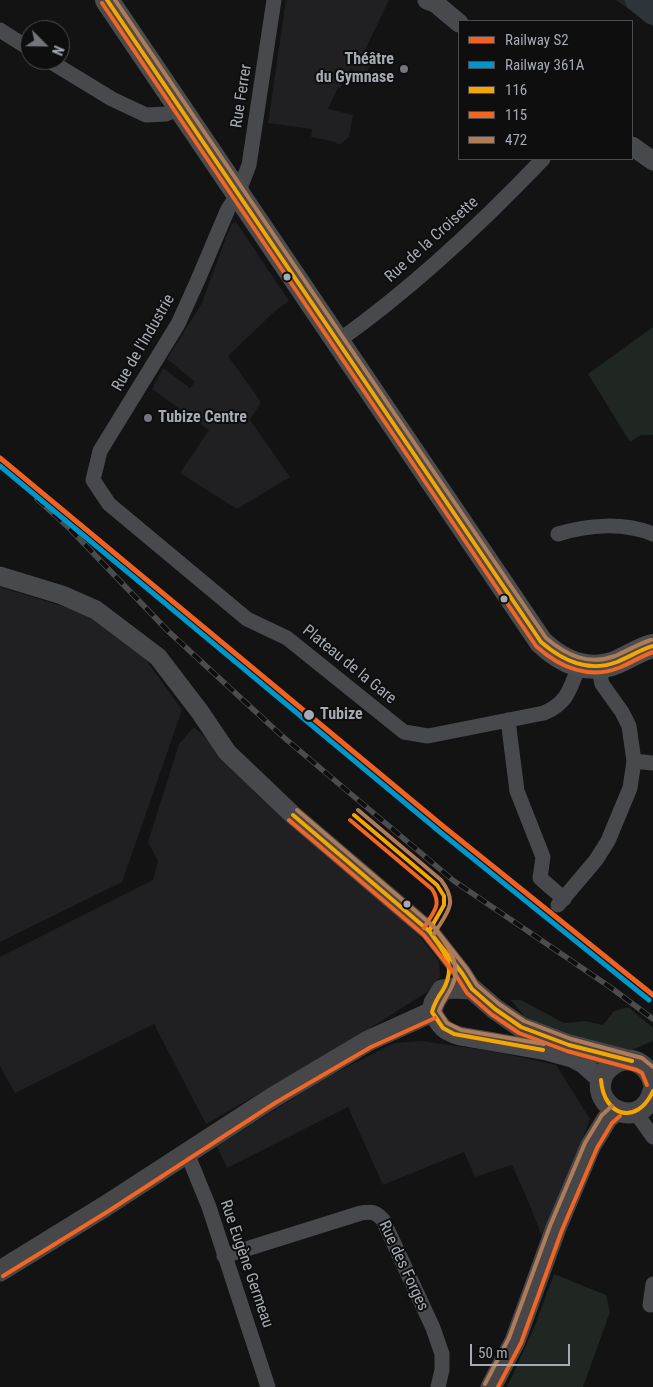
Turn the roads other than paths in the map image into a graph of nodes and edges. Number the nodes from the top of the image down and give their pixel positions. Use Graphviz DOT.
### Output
graph roads {
  1 [pos="107,0"];
  2 [pos="274,0"];
  3 [pos="427,0"];
  4 [pos="443,0"];
  5 [pos="456,21"];
  6 [pos="0,30"];
  7 [pos="20,43"];
  8 [pos="64,70"];
  9 [pos="179,108"];
  10 [pos="633,147"];
  11 [pos="542,160"];
  12 [pos="653,162"];
  13 [pos="237,196"];
  14 [pos="338,341"];
  15 [pos="109,504"];
  16 [pos="558,534"];
  17 [pos="653,534"];
  18 [pos="0,576"];
  19 [pos="653,646"];
  20 [pos="588,666"];
  21 [pos="508,720"];
  22 [pos="634,761"];
  23 [pos="653,763"];
  24 [pos="448,957"];
  25 [pos="472,989"];
  26 [pos="442,990"];
  27 [pos="432,1012"];
  28 [pos="653,1050"];
  29 [pos="630,1060"];
  30 [pos="602,1080"];
  31 [pos="653,1082"];
  32 [pos="653,1091"];
  33 [pos="626,1112"];
  34 [pos="653,1137"];
  35 [pos="188,1153"];
  36 [pos="224,1256"];
  37 [pos="0,1271"];
  38 [pos="653,1284"];
  39 [pos="650,1305"];
  40 [pos="268,1387"];
  41 [pos="438,1387"];
  42 [pos="491,1387"];
  1 -- 9 [label="main road"];
  2 -- 13 [label="street, Rue Ferrer"];
  3 -- 5 [label="street"];
  4 -- 5 [label="street"];
  6 -- 7 [label="street"];
  8 -- 9 [label="street"];
  9 -- 13 [label="main road"];
  10 -- 12 [label="street"];
  11 -- 14 [label="street, Rue de la Croisette"];
  13 -- 14 [label="main road"];
  13 -- 15 [label="street, Rue de l'Industrie"];
  14 -- 20 [label="main road"];
  15 -- 21 [label="street, Plateau de la Gare"];
  16 -- 17 [label="street"];
  18 -- 24 [label="street"];
  19 -- 20 [label="main road"];
  20 -- 21 [label="street, Plateau de la Gare"];
  20 -- 22 [label="street"];
  21 -- 22 [label="street"];
  22 -- 23 [label="street"];
  24 -- 25 [label="street"];
  24 -- 26 [label="street"];
  25 -- 26 [label="main road"];
  25 -- 29 [label="main road"];
  26 -- 27 [label="main road"];
  27 -- 30 [label="street"];
  27 -- 35 [label="main road"];
  28 -- 29 [label="main road"];
  29 -- 30 [label="main road"];
  29 -- 31 [label="main road"];
  30 -- 33 [label="main road"];
  32 -- 33 [label="main road"];
  33 -- 34 [label="street"];
  33 -- 42 [label="main road"];
  35 -- 36 [label="street, Rue Eugène Germeau"];
  35 -- 37 [label="main road"];
  36 -- 40 [label="street, Rue Eugène Germeau"];
  36 -- 41 [label="street, Rue des Forges"];
  38 -- 39 [label="street"];
}
